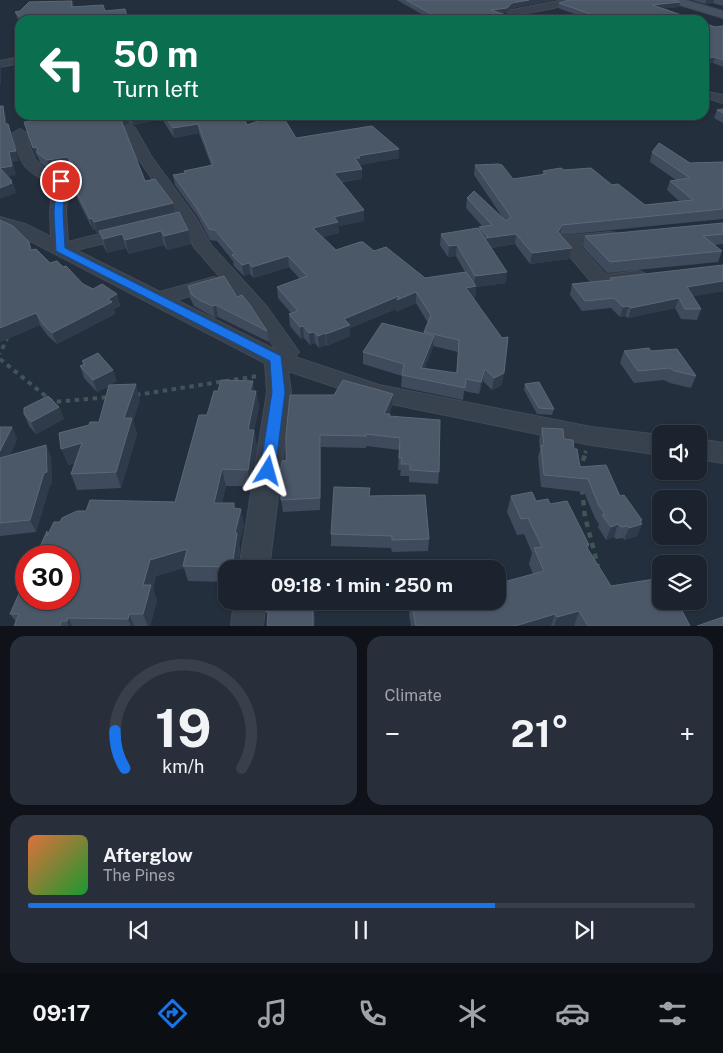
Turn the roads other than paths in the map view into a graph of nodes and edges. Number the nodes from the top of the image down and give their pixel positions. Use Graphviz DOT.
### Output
graph roads {
  1 [pos="572,0"];
  2 [pos="674,0"];
  3 [pos="512,12"];
  4 [pos="723,15"];
  5 [pos="15,61"];
  6 [pos="0,64"];
  7 [pos="709,95"];
  8 [pos="723,99"];
  9 [pos="130,128"];
  10 [pos="20,133"];
  11 [pos="0,222"];
  12 [pos="142,229"];
  13 [pos="625,236"];
  14 [pos="60,249"];
  15 [pos="654,276"];
  16 [pos="232,277"];
  17 [pos="157,299"];
  18 [pos="276,359"];
  19 [pos="652,444"];
  20 [pos="707,451"];
  21 [pos="723,452"];
  22 [pos="255,560"];
  23 [pos="249,610"];
  24 [pos="246,626"];
  1 -- 3 [label="street"];
  2 -- 4 [label="street"];
  5 -- 6 [label="street"];
  7 -- 8 [label="street"];
  9 -- 16 [label="street"];
  10 -- 14 [label="street"];
  11 -- 14 [label="street"];
  12 -- 14 [label="street"];
  13 -- 15 [label="street"];
  14 -- 17 [label="street"];
  16 -- 17 [label="street"];
  16 -- 18 [label="street"];
  17 -- 18 [label="street"];
  18 -- 19 [label="street"];
  18 -- 22 [label="street"];
  20 -- 21 [label="street"];
  23 -- 24 [label="street"];
}
